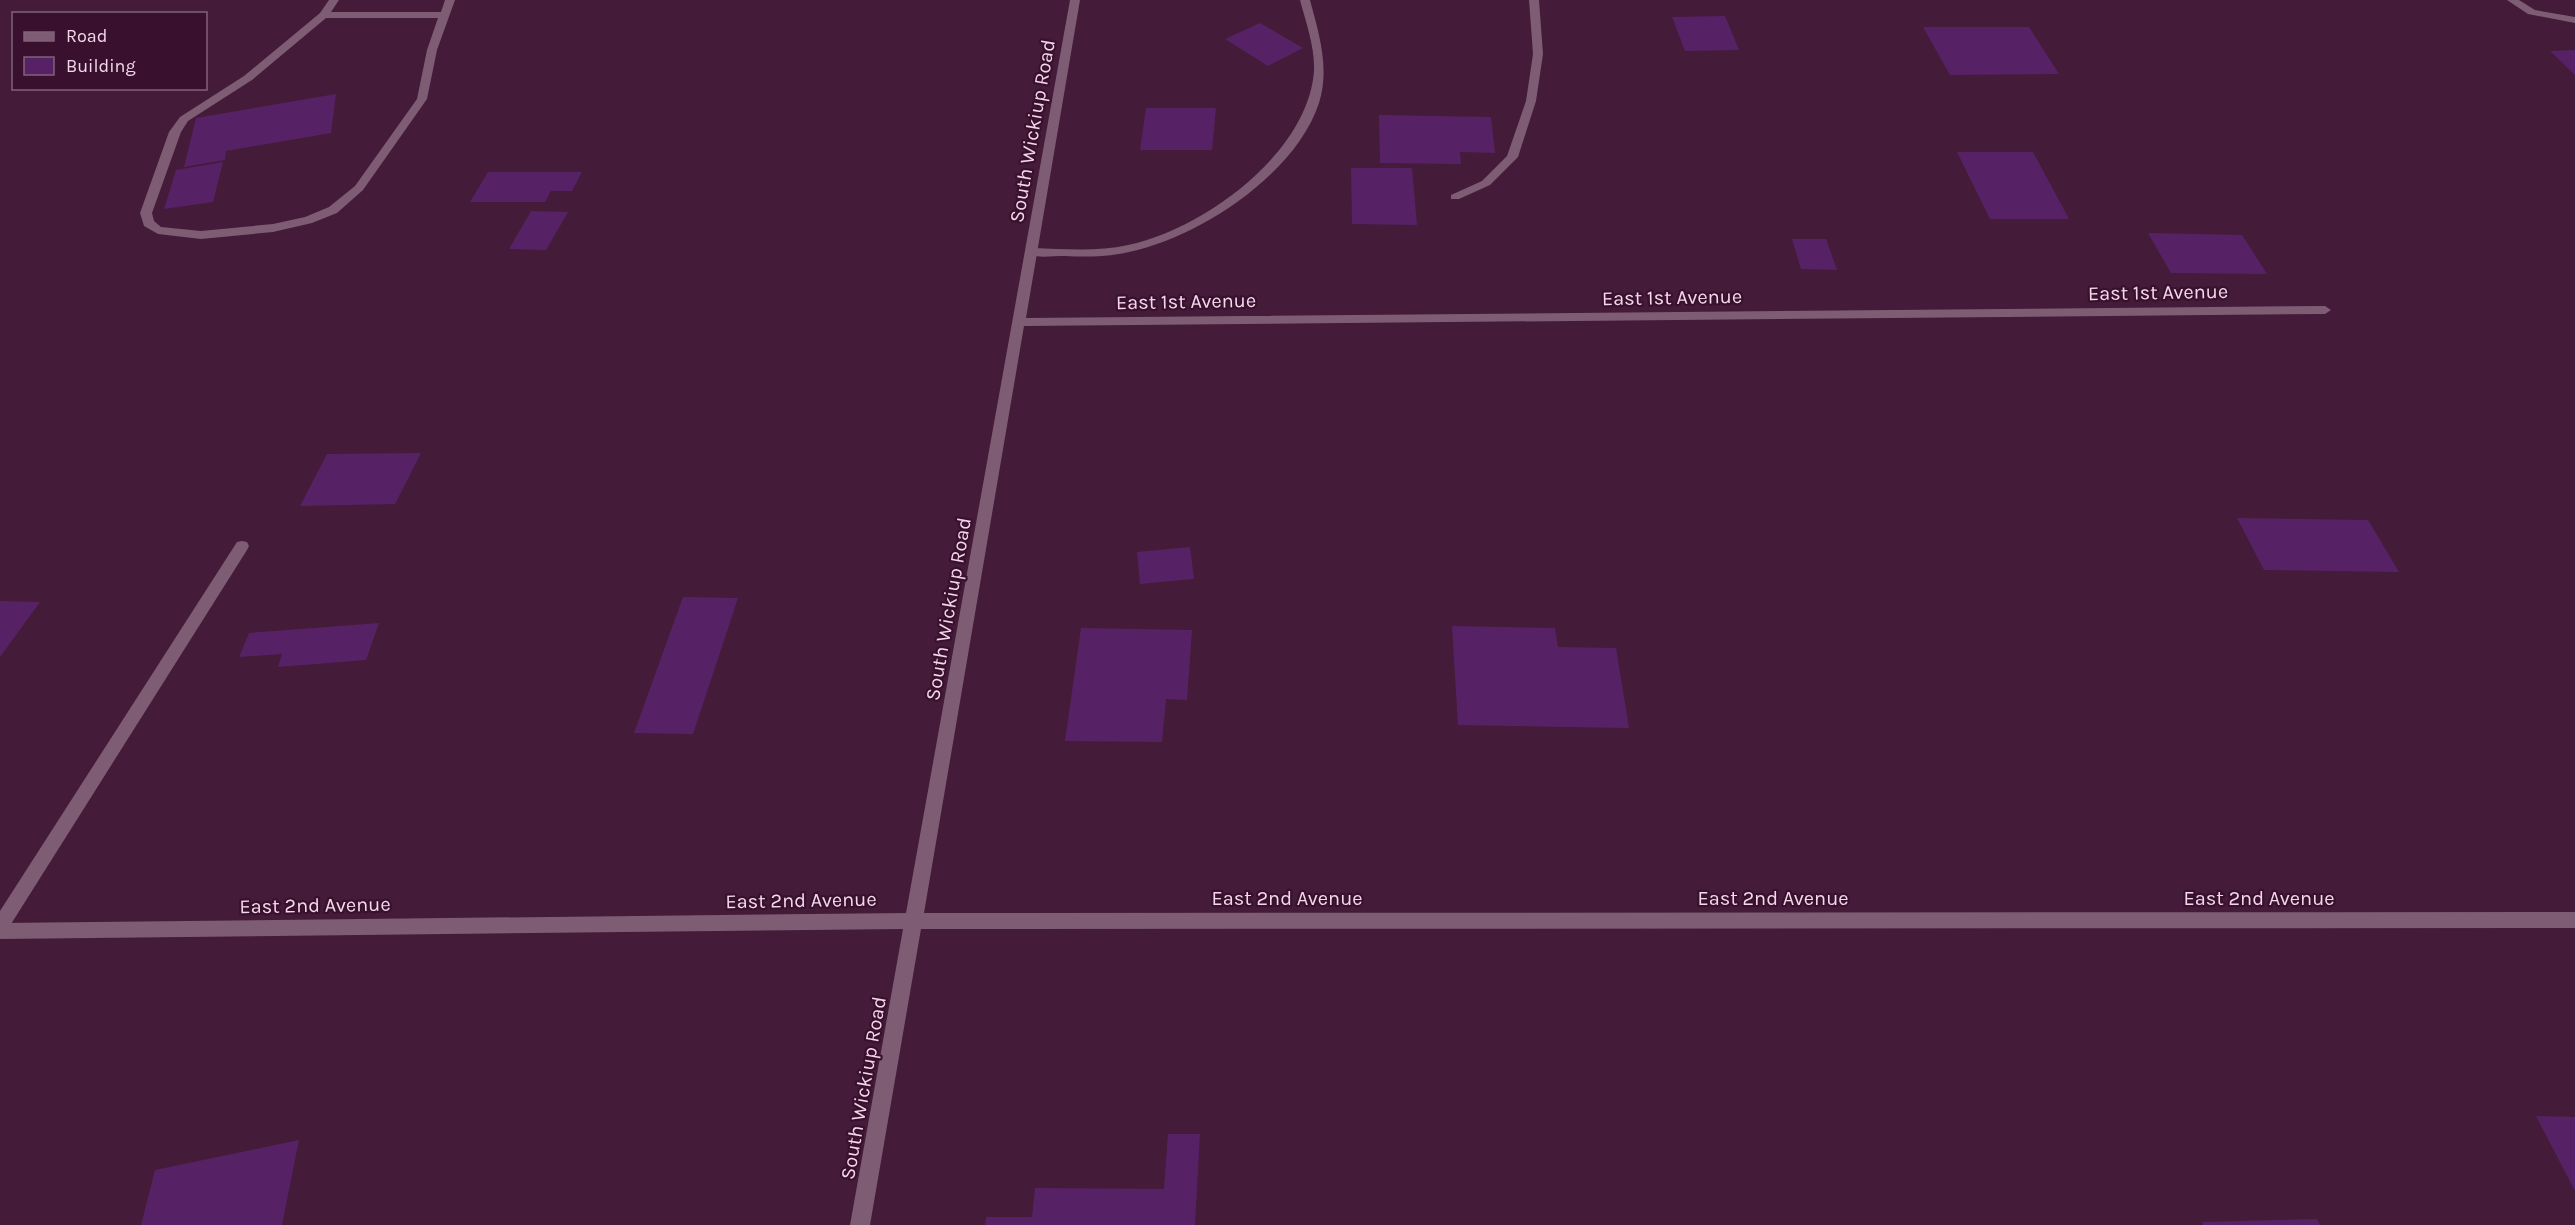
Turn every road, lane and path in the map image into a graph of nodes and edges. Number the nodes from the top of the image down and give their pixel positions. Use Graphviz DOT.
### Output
graph roads {
  1 [pos="334,0"];
  2 [pos="450,0"];
  3 [pos="1075,0"];
  4 [pos="1305,0"];
  5 [pos="1534,0"];
  6 [pos="2512,0"];
  7 [pos="324,15"];
  8 [pos="445,15"];
  9 [pos="2575,20"];
  10 [pos="1455,197"];
  11 [pos="1033,252"];
  12 [pos="2325,310"];
  13 [pos="1020,322"];
  14 [pos="242,546"];
  15 [pos="2575,920"];
  16 [pos="914,921"];
  17 [pos="0,926"];
  18 [pos="0,932"];
  19 [pos="860,1225"];
  1 -- 7 [label="street"];
  2 -- 8 [label="street"];
  3 -- 11 [label="street, South Wickiup Road"];
  4 -- 11 [label="street"];
  5 -- 10 [label="street"];
  6 -- 9 [label="street"];
  7 -- 8 [label="street"];
  7 -- 8 [label="street"];
  11 -- 13 [label="street, South Wickiup Road"];
  12 -- 13 [label="street, East 1st Avenue"];
  13 -- 16 [label="street, South Wickiup Road"];
  14 -- 17 [label="street"];
  15 -- 16 [label="street, East 2nd Avenue"];
  16 -- 18 [label="street, East 2nd Avenue"];
  16 -- 19 [label="street, South Wickiup Road"];
}
